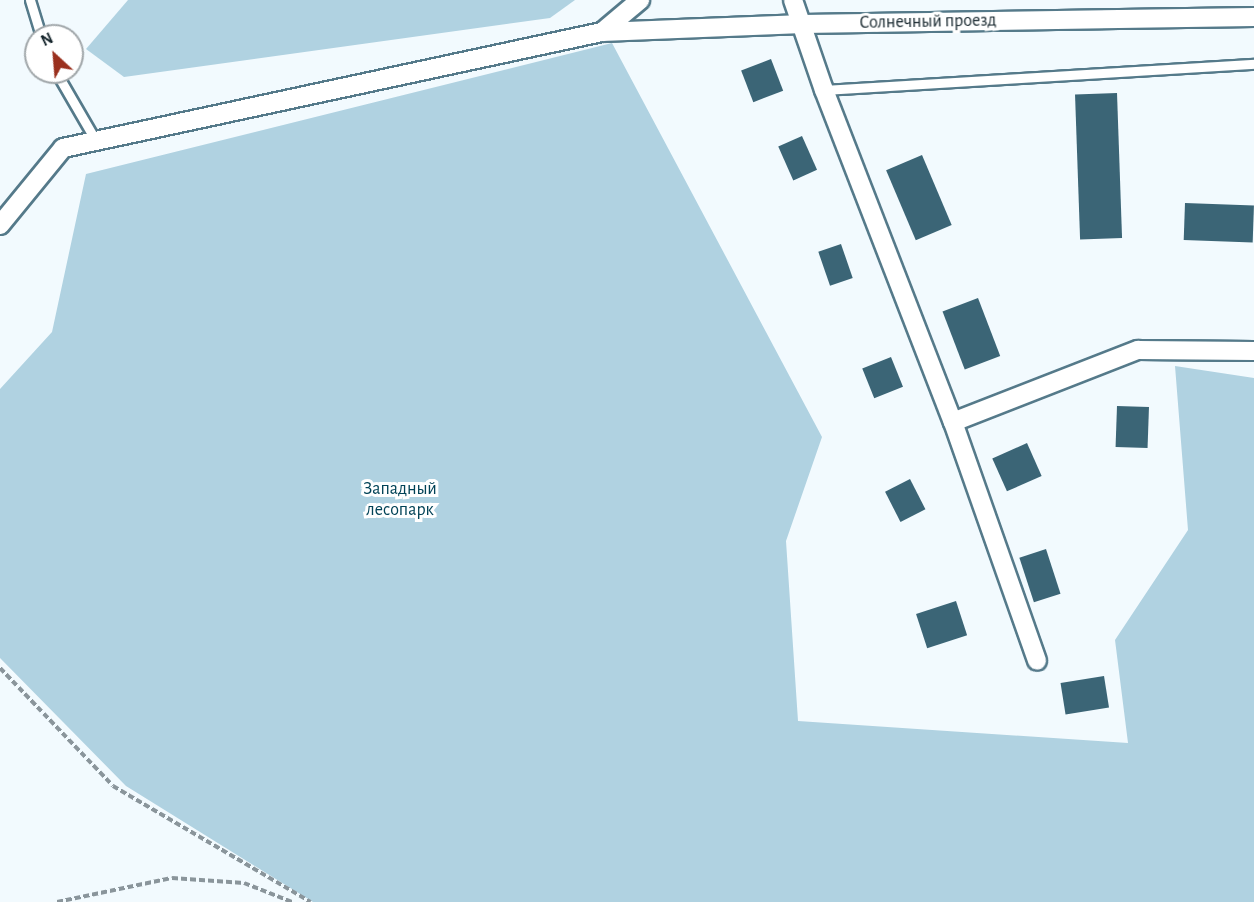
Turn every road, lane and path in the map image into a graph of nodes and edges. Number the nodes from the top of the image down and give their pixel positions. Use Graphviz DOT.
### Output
graph roads {
  1 [pos="30,0"];
  2 [pos="640,0"];
  3 [pos="793,0"];
  4 [pos="1254,17"];
  5 [pos="37,24"];
  6 [pos="802,24"];
  7 [pos="602,32"];
  8 [pos="1254,64"];
  9 [pos="63,84"];
  10 [pos="824,90"];
  11 [pos="96,141"];
  12 [pos="0,225"];
  13 [pos="1254,351"];
  14 [pos="953,422"];
  15 [pos="1037,661"];
  16 [pos="0,668"];
  17 [pos="57,902"];
  18 [pos="292,902"];
  19 [pos="311,902"];
  1 -- 5 [label="lane"];
  2 -- 7 [label="street"];
  3 -- 6 [label="street"];
  4 -- 6 [label="street, Солнечный проезд"];
  6 -- 7 [label="street, Солнечный проезд"];
  6 -- 10 [label="street"];
  7 -- 11 [label="street, Солнечный проезд"];
  8 -- 10 [label="lane"];
  9 -- 11 [label="lane"];
  10 -- 14 [label="street"];
  11 -- 12 [label="street, Солнечный проезд"];
  13 -- 14 [label="street"];
  14 -- 15 [label="street"];
  16 -- 19 [label="path"];
  17 -- 18 [label="path"];
}
